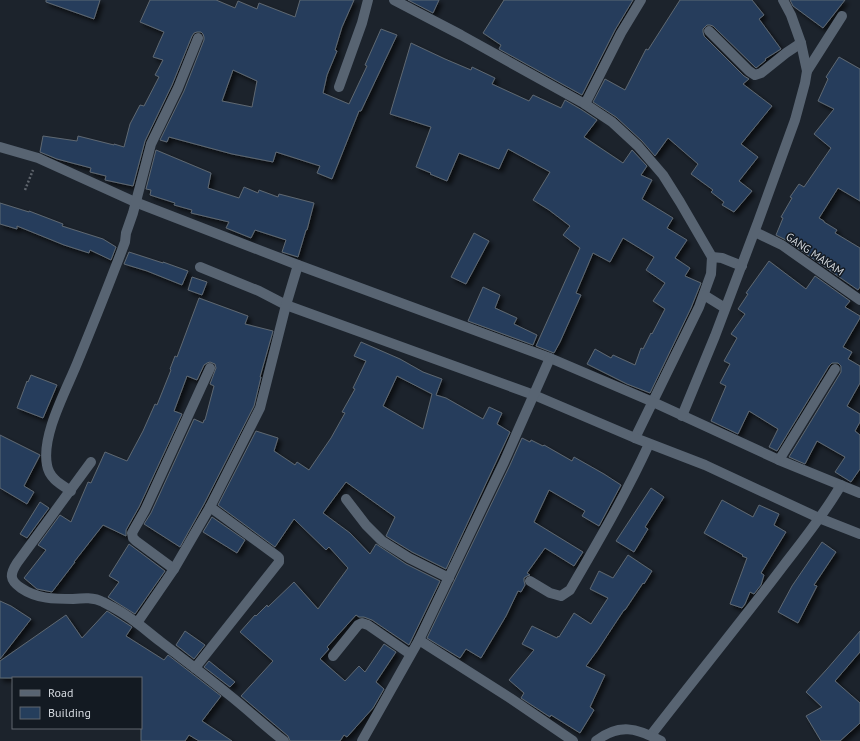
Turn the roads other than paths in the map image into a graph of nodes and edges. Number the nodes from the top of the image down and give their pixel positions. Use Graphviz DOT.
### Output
graph roads {
  1 [pos="368,0"];
  2 [pos="394,0"];
  3 [pos="641,0"];
  4 [pos="783,0"];
  5 [pos="842,16"];
  6 [pos="710,31"];
  7 [pos="198,38"];
  8 [pos="798,45"];
  9 [pos="807,71"];
  10 [pos="339,86"];
  11 [pos="585,104"];
  12 [pos="0,147"];
  13 [pos="135,202"];
  14 [pos="754,232"];
  15 [pos="717,258"];
  16 [pos="740,265"];
  17 [pos="200,267"];
  18 [pos="296,270"];
  19 [pos="706,296"];
  20 [pos="860,300"];
  21 [pos="286,302"];
  22 [pos="723,306"];
  23 [pos="549,361"];
  24 [pos="210,368"];
  25 [pos="835,368"];
  26 [pos="534,395"];
  27 [pos="653,402"];
  28 [pos="682,416"];
  29 [pos="637,434"];
  30 [pos="649,444"];
  31 [pos="779,460"];
  32 [pos="91,462"];
  33 [pos="839,489"];
  34 [pos="71,491"];
  35 [pos="860,493"];
  36 [pos="346,499"];
  37 [pos="210,507"];
  38 [pos="821,515"];
  39 [pos="860,534"];
  40 [pos="174,569"];
  41 [pos="449,578"];
  42 [pos="530,581"];
  43 [pos="137,623"];
  44 [pos="419,640"];
  45 [pos="410,654"];
  46 [pos="333,656"];
  47 [pos="195,668"];
  48 [pos="650,735"];
  49 [pos="284,741"];
  50 [pos="362,741"];
  51 [pos="573,741"];
  52 [pos="596,741"];
  53 [pos="661,741"];
  1 -- 10 [label="street"];
  2 -- 11 [label="street"];
  3 -- 11 [label="street"];
  4 -- 8 [label="street"];
  5 -- 9 [label="street"];
  6 -- 8 [label="street"];
  7 -- 13 [label="street"];
  8 -- 9 [label="street"];
  9 -- 14 [label="street"];
  11 -- 15 [label="street"];
  12 -- 13 [label="street"];
  13 -- 18 [label="street"];
  13 -- 34 [label="street"];
  14 -- 16 [label="street"];
  14 -- 20 [label="street, GANG MAKAM"];
  15 -- 16 [label="street"];
  15 -- 19 [label="street"];
  16 -- 22 [label="street"];
  17 -- 21 [label="street"];
  18 -- 21 [label="street"];
  18 -- 23 [label="street"];
  19 -- 22 [label="street"];
  19 -- 27 [label="street"];
  21 -- 26 [label="street"];
  21 -- 37 [label="street"];
  22 -- 28 [label="street"];
  23 -- 26 [label="street"];
  23 -- 27 [label="street"];
  24 -- 40 [label="street"];
  25 -- 31 [label="street"];
  26 -- 29 [label="street"];
  26 -- 41 [label="street"];
  27 -- 28 [label="street"];
  27 -- 29 [label="street"];
  28 -- 31 [label="street"];
  29 -- 30 [label="street"];
  30 -- 38 [label="street"];
  30 -- 42 [label="street"];
  31 -- 33 [label="street"];
  32 -- 34 [label="street"];
  33 -- 35 [label="street"];
  33 -- 38 [label="street"];
  34 -- 43 [label="street"];
  36 -- 41 [label="street"];
  37 -- 40 [label="street"];
  37 -- 47 [label="street"];
  38 -- 39 [label="street"];
  38 -- 48 [label="street"];
  40 -- 43 [label="street"];
  41 -- 44 [label="street"];
  43 -- 47 [label="street"];
  44 -- 45 [label="street"];
  44 -- 51 [label="street"];
  45 -- 46 [label="street"];
  45 -- 50 [label="street"];
  47 -- 49 [label="street"];
  48 -- 52 [label="street"];
  48 -- 53 [label="street"];
}
